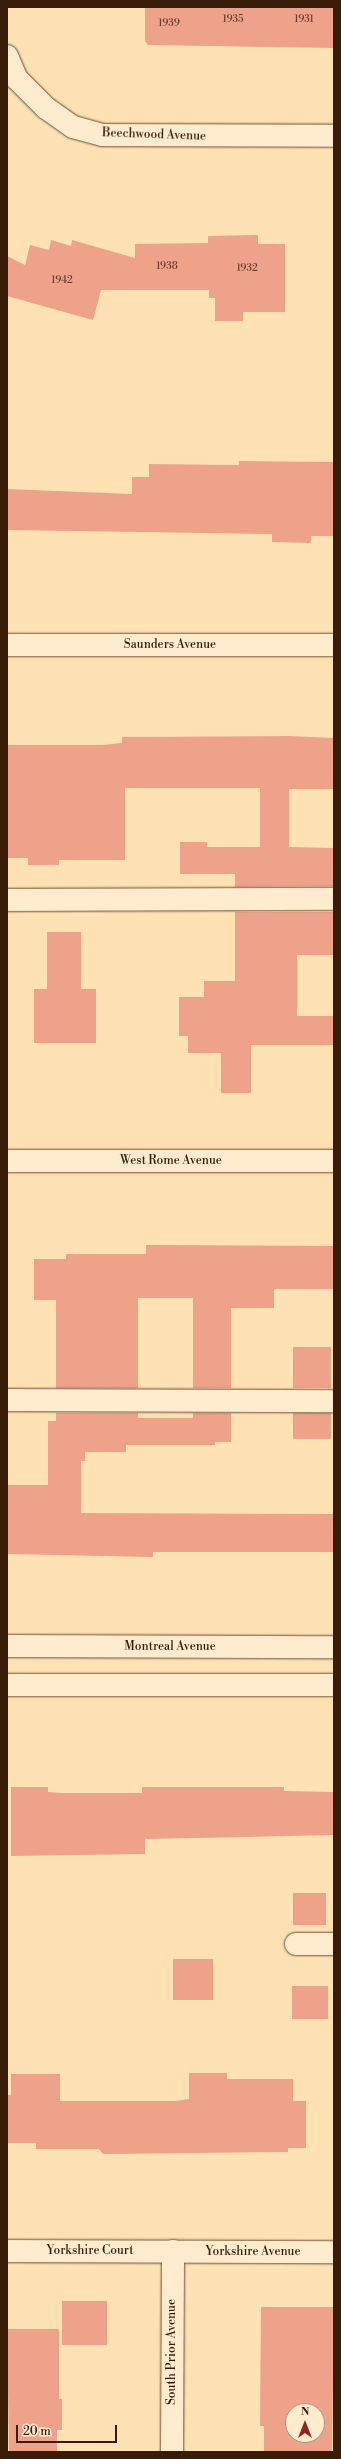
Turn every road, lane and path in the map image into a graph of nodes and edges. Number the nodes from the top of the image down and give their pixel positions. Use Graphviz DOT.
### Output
graph roads {
  1 [pos="7,56"];
  2 [pos="334,136"];
  3 [pos="7,645"];
  4 [pos="334,645"];
  5 [pos="334,899"];
  6 [pos="7,900"];
  7 [pos="7,1161"];
  8 [pos="334,1161"];
  9 [pos="7,1400"];
  10 [pos="334,1401"];
  11 [pos="7,1646"];
  12 [pos="334,1647"];
  13 [pos="7,1685"];
  14 [pos="334,1685"];
  15 [pos="296,1944"];
  16 [pos="334,1944"];
  17 [pos="7,2251"];
  18 [pos="173,2251"];
  19 [pos="334,2252"];
  20 [pos="172,2452"];
  1 -- 2 [label="street, Beechwood Avenue"];
  3 -- 4 [label="street, Saunders Avenue"];
  5 -- 6 [label="street"];
  7 -- 8 [label="street, West Rome Avenue"];
  9 -- 10 [label="street"];
  11 -- 12 [label="street, Montreal Avenue"];
  13 -- 14 [label="street"];
  15 -- 16 [label="street"];
  17 -- 18 [label="street, Yorkshire Court"];
  18 -- 19 [label="street, Yorkshire Avenue"];
  18 -- 20 [label="street, South Prior Avenue"];
}
